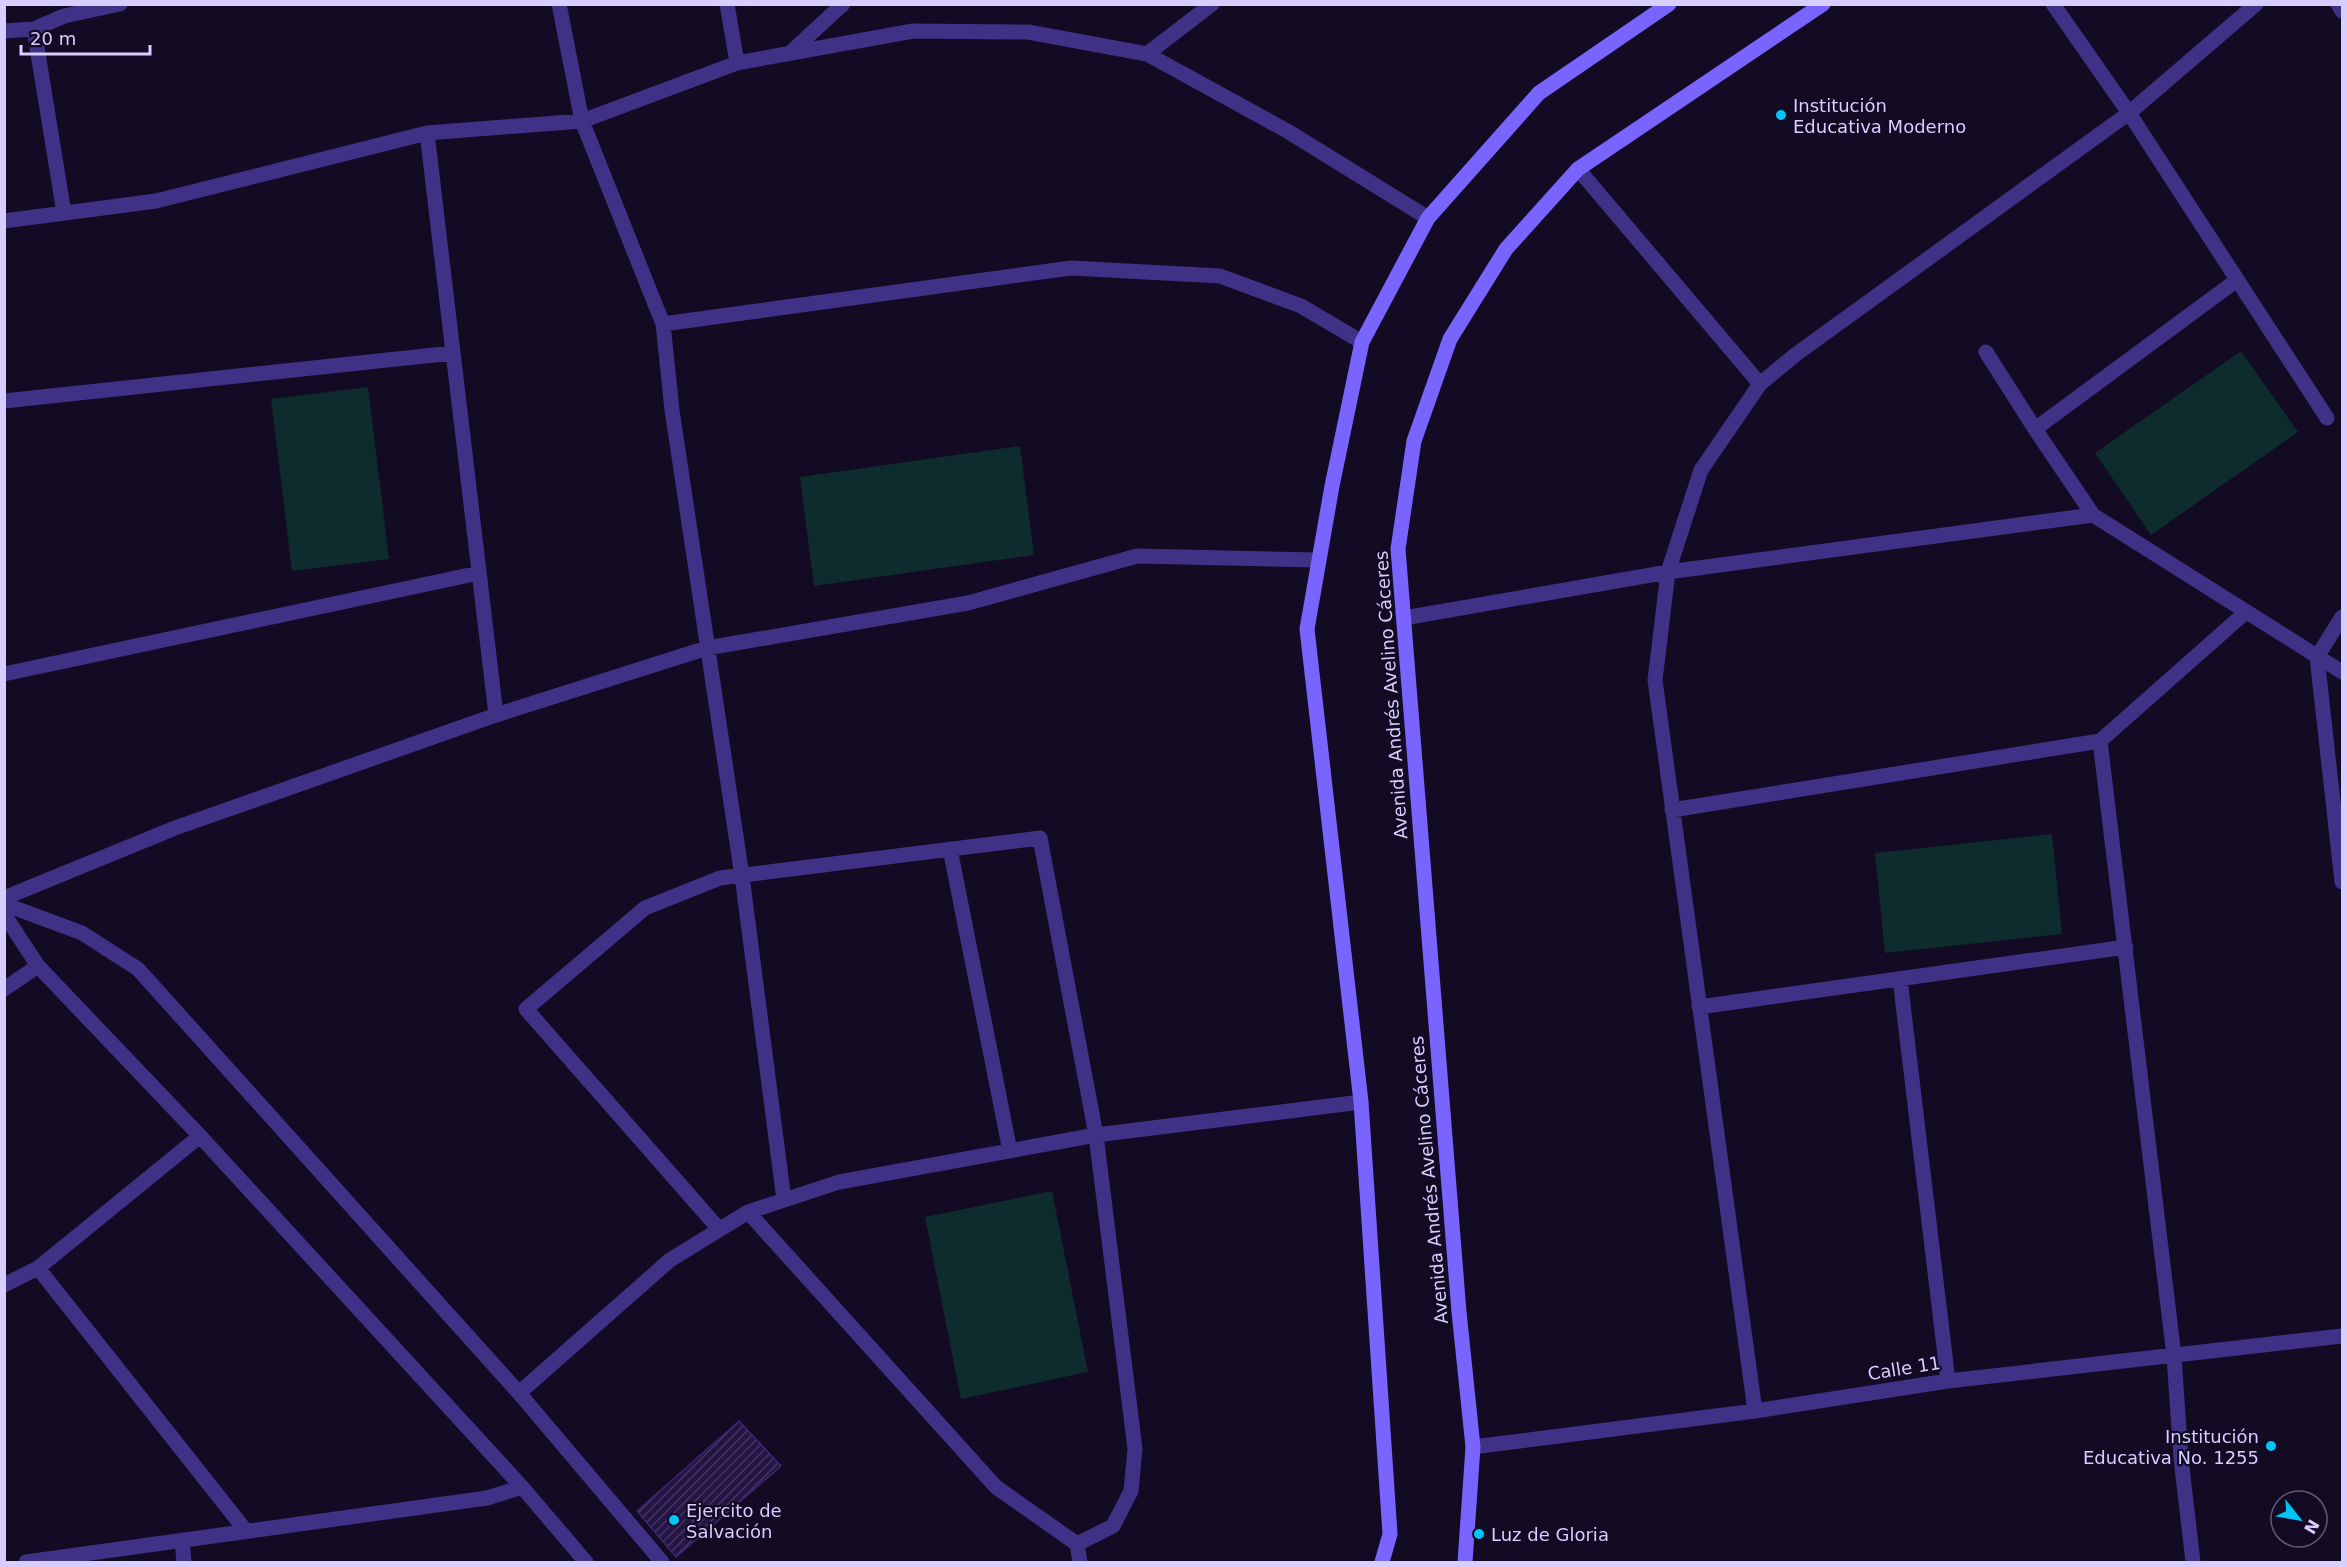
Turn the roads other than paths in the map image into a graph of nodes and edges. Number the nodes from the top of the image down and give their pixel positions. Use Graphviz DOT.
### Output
graph roads {
  1 [pos="120,4"];
  2 [pos="560,4"];
  3 [pos="727,4"];
  4 [pos="843,4"];
  5 [pos="1212,4"];
  6 [pos="1669,4"];
  7 [pos="1823,4"];
  8 [pos="2053,4"];
  9 [pos="2256,4"];
  10 [pos="2338,4"];
  11 [pos="2343,11"];
  12 [pos="34,29"];
  13 [pos="4,31"];
  14 [pos="790,54"];
  15 [pos="1147,54"];
  16 [pos="737,63"];
  17 [pos="2129,113"];
  18 [pos="582,121"];
  19 [pos="427,134"];
  20 [pos="1578,169"];
  21 [pos="64,213"];
  22 [pos="1428,218"];
  23 [pos="4,221"];
  24 [pos="2237,280"];
  25 [pos="663,324"];
  26 [pos="1362,342"];
  27 [pos="1986,352"];
  28 [pos="453,353"];
  29 [pos="1760,384"];
  30 [pos="4,401"];
  31 [pos="2327,418"];
  32 [pos="2035,429"];
  33 [pos="2093,515"];
  34 [pos="1319,560"];
  35 [pos="1668,572"];
  36 [pos="479,573"];
  37 [pos="2246,612"];
  38 [pos="2343,617"];
  39 [pos="1404,618"];
  40 [pos="707,648"];
  41 [pos="2317,657"];
  42 [pos="2343,672"];
  43 [pos="4,674"];
  44 [pos="496,715"];
  45 [pos="2100,741"];
  46 [pos="1672,810"];
  47 [pos="950,849"];
  48 [pos="742,876"];
  49 [pos="2343,882"];
  50 [pos="4,898"];
  51 [pos="4,904"];
  52 [pos="4,914"];
  53 [pos="2126,947"];
  54 [pos="38,966"];
  55 [pos="1900,979"];
  56 [pos="4,989"];
  57 [pos="1699,1007"];
  58 [pos="1361,1102"];
  59 [pos="1096,1135"];
  60 [pos="200,1136"];
  61 [pos="1010,1151"];
  62 [pos="784,1200"];
  63 [pos="748,1212"];
  64 [pos="719,1229"];
  65 [pos="38,1268"];
  66 [pos="4,1285"];
  67 [pos="2343,1336"];
  68 [pos="2174,1356"];
  69 [pos="1948,1381"];
  70 [pos="519,1393"];
  71 [pos="1755,1411"];
  72 [pos="1473,1448"];
  73 [pos="522,1487"];
  74 [pos="246,1531"];
  75 [pos="182,1540"];
  76 [pos="1077,1544"];
  77 [pos="26,1563"];
  78 [pos="184,1563"];
  79 [pos="586,1563"];
  80 [pos="662,1563"];
  81 [pos="1080,1563"];
  82 [pos="1382,1563"];
  83 [pos="1465,1563"];
  84 [pos="2193,1563"];
  1 -- 12 [label="street"];
  2 -- 18 [label="street"];
  3 -- 16 [label="street"];
  4 -- 14 [label="street"];
  5 -- 15 [label="street"];
  6 -- 22 [label="street"];
  7 -- 20 [label="street, Avenida Andrés Avelino Cáceres"];
  8 -- 17 [label="street"];
  9 -- 17 [label="street"];
  10 -- 11 [label="street"];
  12 -- 13 [label="street"];
  12 -- 21 [label="street"];
  14 -- 15 [label="street"];
  14 -- 16 [label="street"];
  15 -- 22 [label="street"];
  16 -- 18 [label="street"];
  17 -- 24 [label="street"];
  17 -- 29 [label="street"];
  18 -- 19 [label="street"];
  18 -- 25 [label="street"];
  19 -- 21 [label="street"];
  19 -- 28 [label="street"];
  20 -- 29 [label="street"];
  20 -- 39 [label="street, Avenida Andrés Avelino Cáceres"];
  21 -- 23 [label="street"];
  22 -- 26 [label="street"];
  24 -- 31 [label="street"];
  24 -- 32 [label="street"];
  25 -- 26 [label="street"];
  25 -- 40 [label="street"];
  26 -- 34 [label="street"];
  27 -- 32 [label="street"];
  28 -- 30 [label="street"];
  28 -- 36 [label="street"];
  29 -- 35 [label="street"];
  32 -- 33 [label="street"];
  33 -- 35 [label="street"];
  33 -- 37 [label="street"];
  34 -- 40 [label="street"];
  34 -- 58 [label="street"];
  35 -- 39 [label="street"];
  35 -- 46 [label="street"];
  36 -- 43 [label="street"];
  36 -- 44 [label="street"];
  37 -- 41 [label="street"];
  37 -- 45 [label="street"];
  38 -- 41 [label="street"];
  39 -- 72 [label="street, Avenida Andrés Avelino Cáceres"];
  40 -- 44 [label="street"];
  40 -- 48 [label="street"];
  41 -- 42 [label="street"];
  41 -- 49 [label="street"];
  44 -- 50 [label="street"];
  45 -- 46 [label="street"];
  45 -- 53 [label="street"];
  46 -- 57 [label="street"];
  47 -- 48 [label="street"];
  47 -- 59 [label="street"];
  47 -- 61 [label="street"];
  48 -- 62 [label="street"];
  48 -- 64 [label="street"];
  51 -- 70 [label="street"];
  52 -- 54 [label="street"];
  53 -- 55 [label="street"];
  53 -- 68 [label="street"];
  54 -- 56 [label="street"];
  54 -- 60 [label="street"];
  55 -- 57 [label="street"];
  55 -- 69 [label="street"];
  57 -- 71 [label="street"];
  58 -- 59 [label="street"];
  58 -- 82 [label="street"];
  59 -- 61 [label="street"];
  59 -- 76 [label="street"];
  60 -- 65 [label="street"];
  60 -- 73 [label="street"];
  61 -- 62 [label="street"];
  62 -- 63 [label="street"];
  63 -- 64 [label="street"];
  63 -- 76 [label="street"];
  64 -- 70 [label="street"];
  65 -- 66 [label="street"];
  65 -- 74 [label="street"];
  67 -- 68 [label="street, Calle 11"];
  68 -- 69 [label="street, Calle 11"];
  68 -- 84 [label="street"];
  69 -- 71 [label="street, Calle 11"];
  70 -- 80 [label="street"];
  71 -- 72 [label="street, Calle 11"];
  72 -- 83 [label="street, Avenida Andrés Avelino Cáceres"];
  73 -- 74 [label="street"];
  73 -- 79 [label="street"];
  74 -- 75 [label="street"];
  75 -- 77 [label="street"];
  75 -- 78 [label="street"];
  76 -- 81 [label="street"];
}
